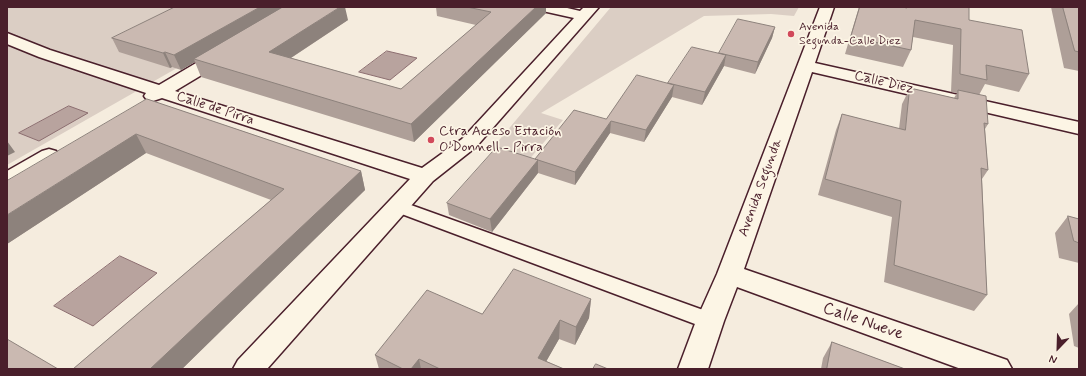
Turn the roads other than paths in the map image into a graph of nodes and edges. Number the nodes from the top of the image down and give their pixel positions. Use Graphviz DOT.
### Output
graph roads {
  1 [pos="543,7"];
  2 [pos="827,7"];
  3 [pos="588,11"];
  4 [pos="7,38"];
  5 [pos="241,43"];
  6 [pos="806,66"];
  7 [pos="160,92"];
  8 [pos="136,106"];
  9 [pos="1079,128"];
  10 [pos="62,149"];
  11 [pos="425,176"];
  12 [pos="7,180"];
  13 [pos="397,206"];
  14 [pos="730,274"];
  15 [pos="710,321"];
  16 [pos="248,369"];
  17 [pos="693,369"];
  18 [pos="997,369"];
  1 -- 3 [label="street"];
  2 -- 6 [label="street, Avenida Segunda"];
  3 -- 11 [label="street"];
  4 -- 7 [label="street, Calle de Pirra"];
  5 -- 7 [label="street"];
  6 -- 9 [label="street, Calle Diez"];
  6 -- 14 [label="street, Avenida Segunda"];
  7 -- 8 [label="street"];
  7 -- 11 [label="street, Calle de Pirra"];
  10 -- 12 [label="street"];
  11 -- 13 [label="street"];
  13 -- 15 [label="street"];
  13 -- 16 [label="street"];
  14 -- 15 [label="street, Avenida Segunda"];
  14 -- 18 [label="street, Calle Nueve"];
  15 -- 17 [label="street, Avenida Segunda"];
}
